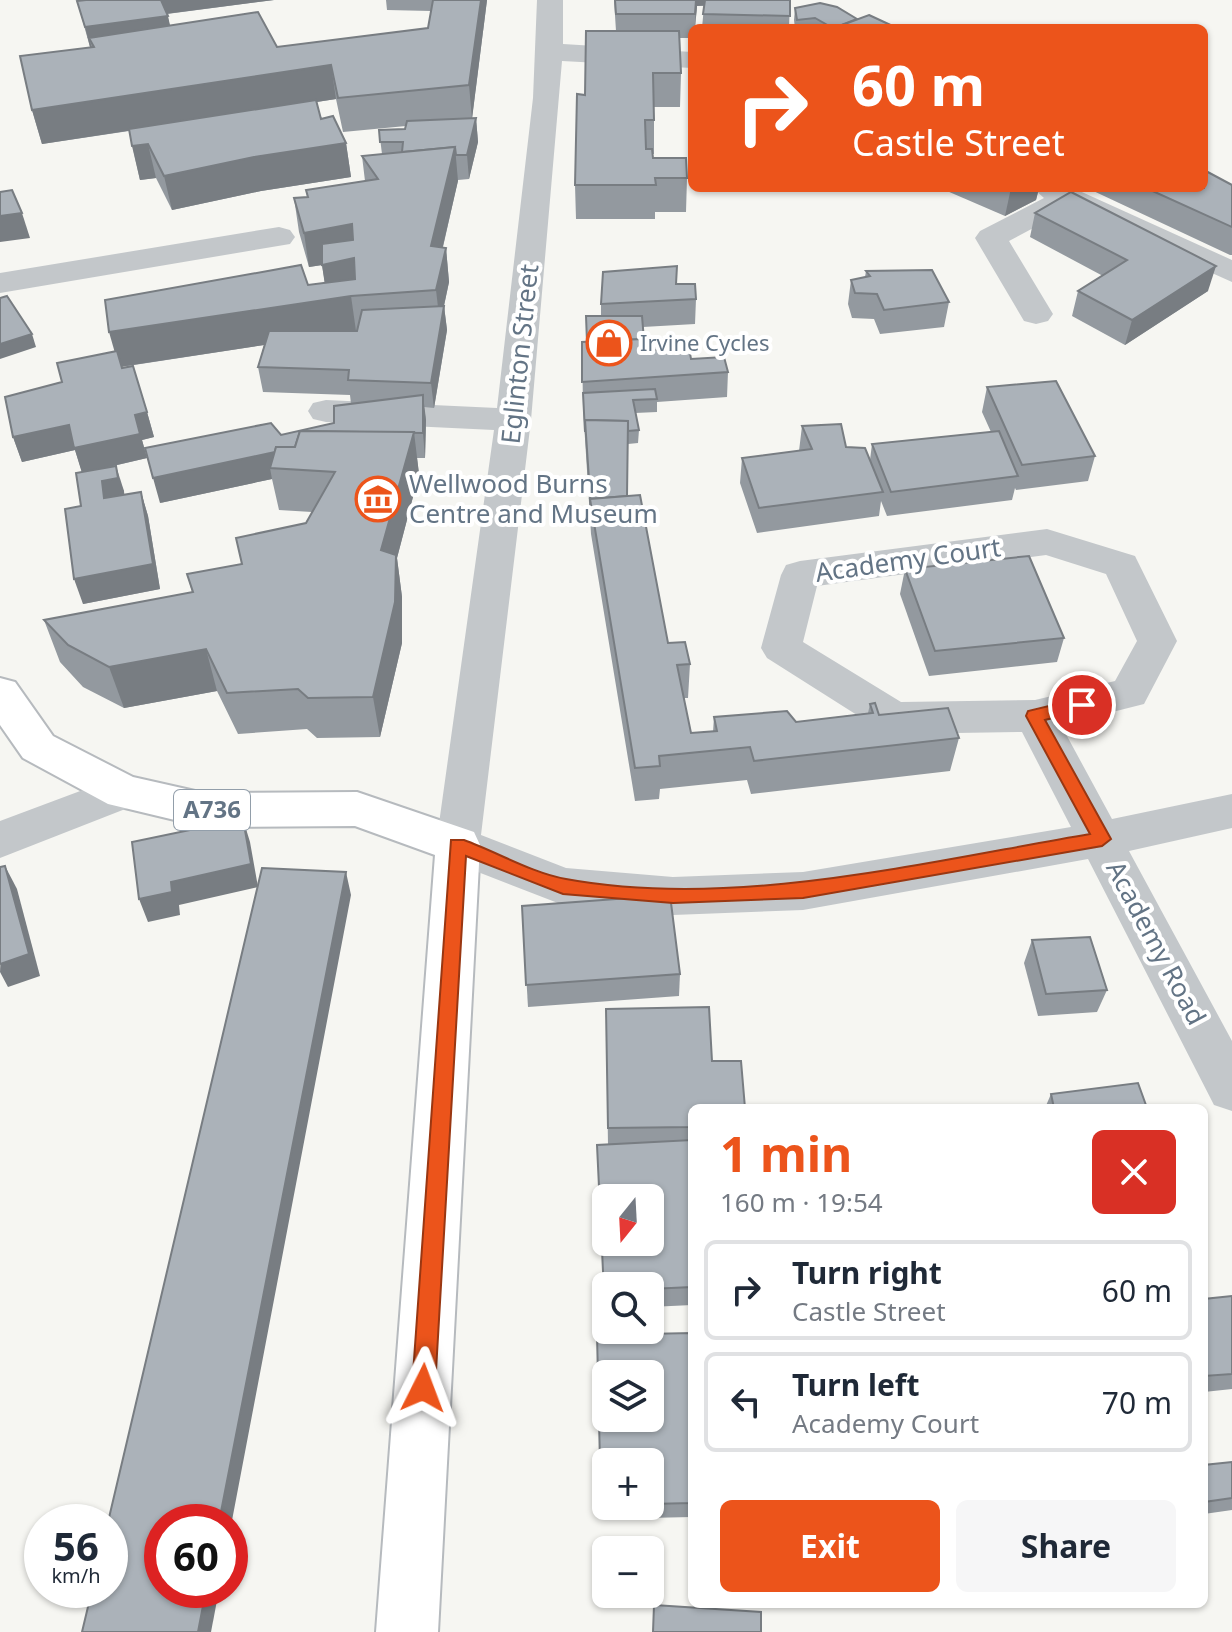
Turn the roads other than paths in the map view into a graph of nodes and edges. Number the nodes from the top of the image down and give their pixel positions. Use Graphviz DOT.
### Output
graph roads {
  1 [pos="550,0"];
  2 [pos="550,52"];
  3 [pos="688,60"];
  4 [pos="1058,193"];
  5 [pos="279,237"];
  6 [pos="1232,272"];
  7 [pos="0,283"];
  8 [pos="1036,314"];
  9 [pos="326,411"];
  10 [pos="513,420"];
  11 [pos="0,693"];
  12 [pos="1035,716"];
  13 [pos="123,792"];
  14 [pos="1232,811"];
  15 [pos="1102,839"];
  16 [pos="0,840"];
  17 [pos="458,845"];
  18 [pos="1232,1089"];
  19 [pos="407,1632"];
  1 -- 2 [label="street, Eglinton Street"];
  2 -- 3 [label="street"];
  2 -- 10 [label="street, Eglinton Street"];
  4 -- 6 [label="street"];
  4 -- 8 [label="street"];
  5 -- 7 [label="street"];
  9 -- 10 [label="street"];
  10 -- 17 [label="street, Eglinton Street"];
  11 -- 13 [label="main road, A736"];
  12 -- 12 [label="street, Academy Court"];
  12 -- 15 [label="street"];
  13 -- 16 [label="street"];
  13 -- 17 [label="main road, A736"];
  14 -- 15 [label="street"];
  15 -- 17 [label="street"];
  15 -- 18 [label="street, Academy Road"];
  17 -- 19 [label="main road"];
}
